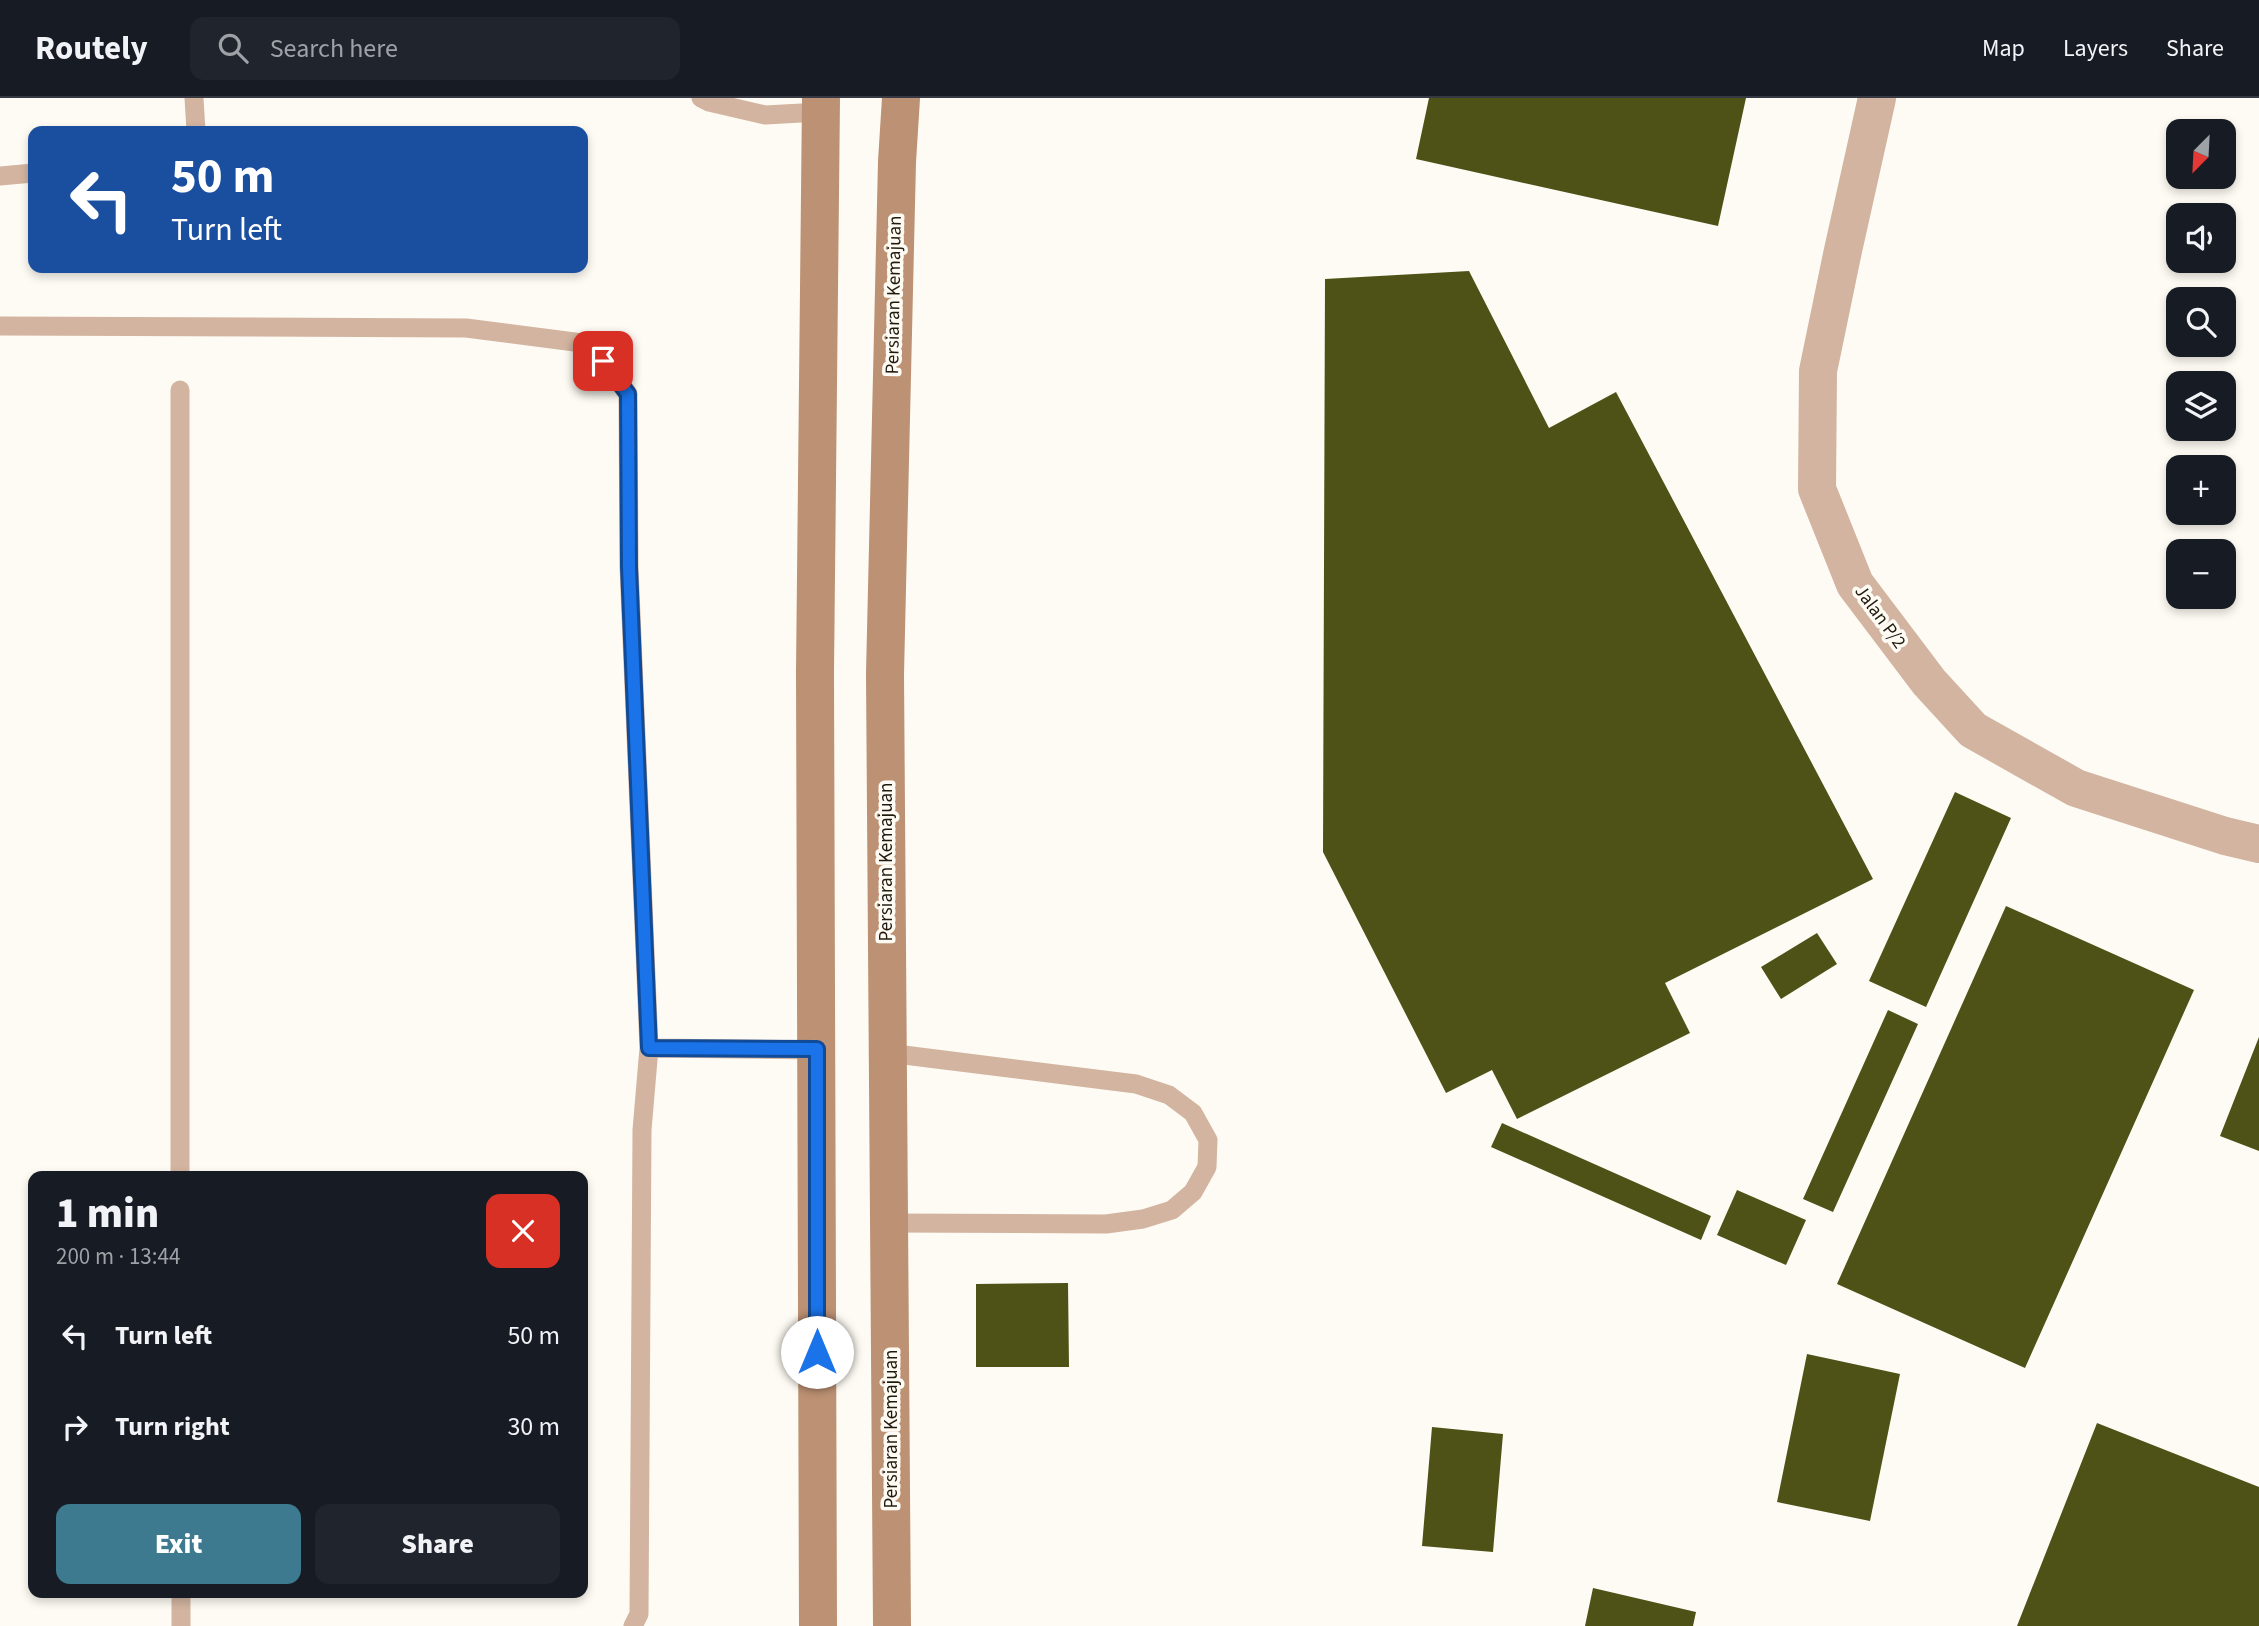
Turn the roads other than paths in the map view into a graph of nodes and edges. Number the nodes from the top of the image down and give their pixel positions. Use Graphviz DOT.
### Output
graph roads {
  1 [pos="194,98"];
  2 [pos="701,98"];
  3 [pos="901,98"];
  4 [pos="1877,98"];
  5 [pos="821,105"];
  6 [pos="196,126"];
  7 [pos="28,173"];
  8 [pos="0,176"];
  9 [pos="0,326"];
  10 [pos="180,390"];
  11 [pos="2259,844"];
  12 [pos="649,1048"];
  13 [pos="817,1049"];
  14 [pos="888,1053"];
  15 [pos="180,1171"];
  16 [pos="889,1223"];
  17 [pos="181,1598"];
  18 [pos="892,1625"];
  19 [pos="181,1626"];
  20 [pos="633,1626"];
  21 [pos="818,1626"];
  1 -- 6 [label="lane"];
  2 -- 5 [label="lane"];
  3 -- 14 [label="main road, Persiaran Kemajuan"];
  4 -- 11 [label="street, Jalan P/2"];
  5 -- 13 [label="main road"];
  7 -- 8 [label="lane"];
  9 -- 12 [label="lane"];
  10 -- 15 [label="lane"];
  12 -- 13 [label="lane"];
  12 -- 20 [label="lane"];
  13 -- 21 [label="main road"];
  14 -- 16 [label="main road, Persiaran Kemajuan"];
  14 -- 16 [label="lane"];
  16 -- 18 [label="main road, Persiaran Kemajuan"];
  17 -- 19 [label="lane"];
}
